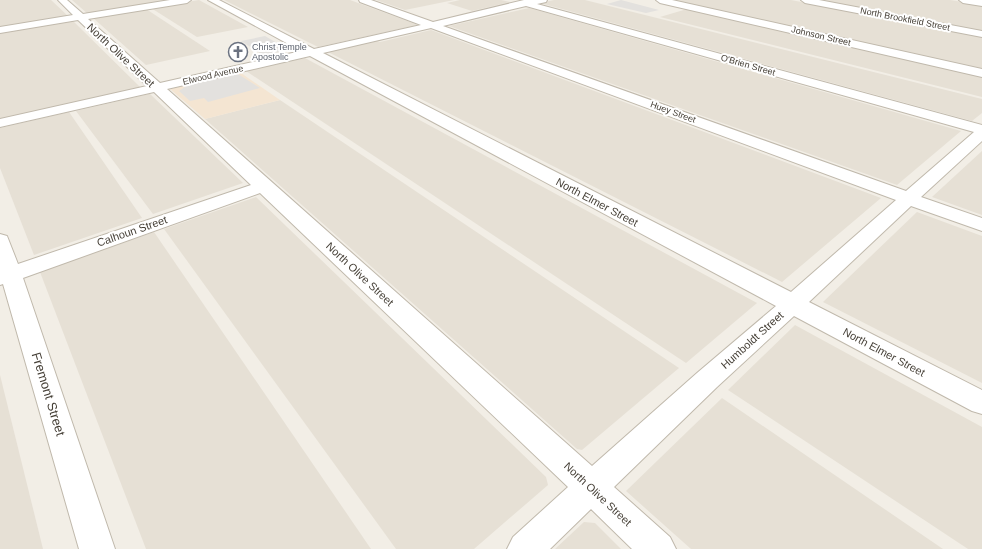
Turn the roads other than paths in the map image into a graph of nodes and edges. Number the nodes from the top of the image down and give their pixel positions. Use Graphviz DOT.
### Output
graph roads {
  1 [pos="62,0"];
  2 [pos="187,0"];
  3 [pos="212,0"];
  4 [pos="363,0"];
  5 [pos="514,0"];
  6 [pos="543,0"];
  7 [pos="660,0"];
  8 [pos="805,0"];
  9 [pos="964,0"];
  10 [pos="982,3"];
  11 [pos="527,4"];
  12 [pos="81,17"];
  13 [pos="432,25"];
  14 [pos="0,30"];
  15 [pos="982,34"];
  16 [pos="312,52"];
  17 [pos="982,73"];
  18 [pos="156,87"];
  19 [pos="0,123"];
  20 [pos="982,130"];
  21 [pos="982,133"];
  22 [pos="264,186"];
  23 [pos="908,198"];
  24 [pos="982,225"];
  25 [pos="0,240"];
  26 [pos="5,276"];
  27 [pos="793,304"];
  28 [pos="982,403"];
  29 [pos="591,487"];
  30 [pos="97,549"];
  31 [pos="524,549"];
  32 [pos="658,549"];
  1 -- 12 [label="street, North Olive Street"];
  2 -- 12 [label="street"];
  3 -- 16 [label="street, North Elmer Street"];
  4 -- 13 [label="street, Huey Street"];
  5 -- 11 [label="street, O'Brien Street"];
  6 -- 11 [label="street, Elwood Avenue"];
  7 -- 17 [label="street, Johnson Street"];
  8 -- 15 [label="street, North Brookfield Street"];
  9 -- 10 [label="street"];
  11 -- 13 [label="street, Elwood Avenue"];
  11 -- 20 [label="street, O'Brien Street"];
  12 -- 14 [label="street"];
  12 -- 18 [label="street, North Olive Street"];
  13 -- 16 [label="street, Elwood Avenue"];
  13 -- 23 [label="street, Huey Street"];
  16 -- 18 [label="street, Elwood Avenue"];
  16 -- 27 [label="street, North Elmer Street"];
  18 -- 19 [label="street, Elwood Avenue"];
  18 -- 22 [label="street, North Olive Street"];
  21 -- 23 [label="street, Humboldt Street"];
  22 -- 26 [label="street, Calhoun Street"];
  22 -- 29 [label="street, North Olive Street"];
  23 -- 24 [label="street, Huey Street"];
  23 -- 27 [label="street, Humboldt Street"];
  25 -- 26 [label="street, Fremont Street"];
  26 -- 30 [label="street, Fremont Street"];
  27 -- 28 [label="street, North Elmer Street"];
  27 -- 29 [label="street, Humboldt Street"];
  29 -- 31 [label="street, Humboldt Street"];
  29 -- 32 [label="street, North Olive Street"];
}
